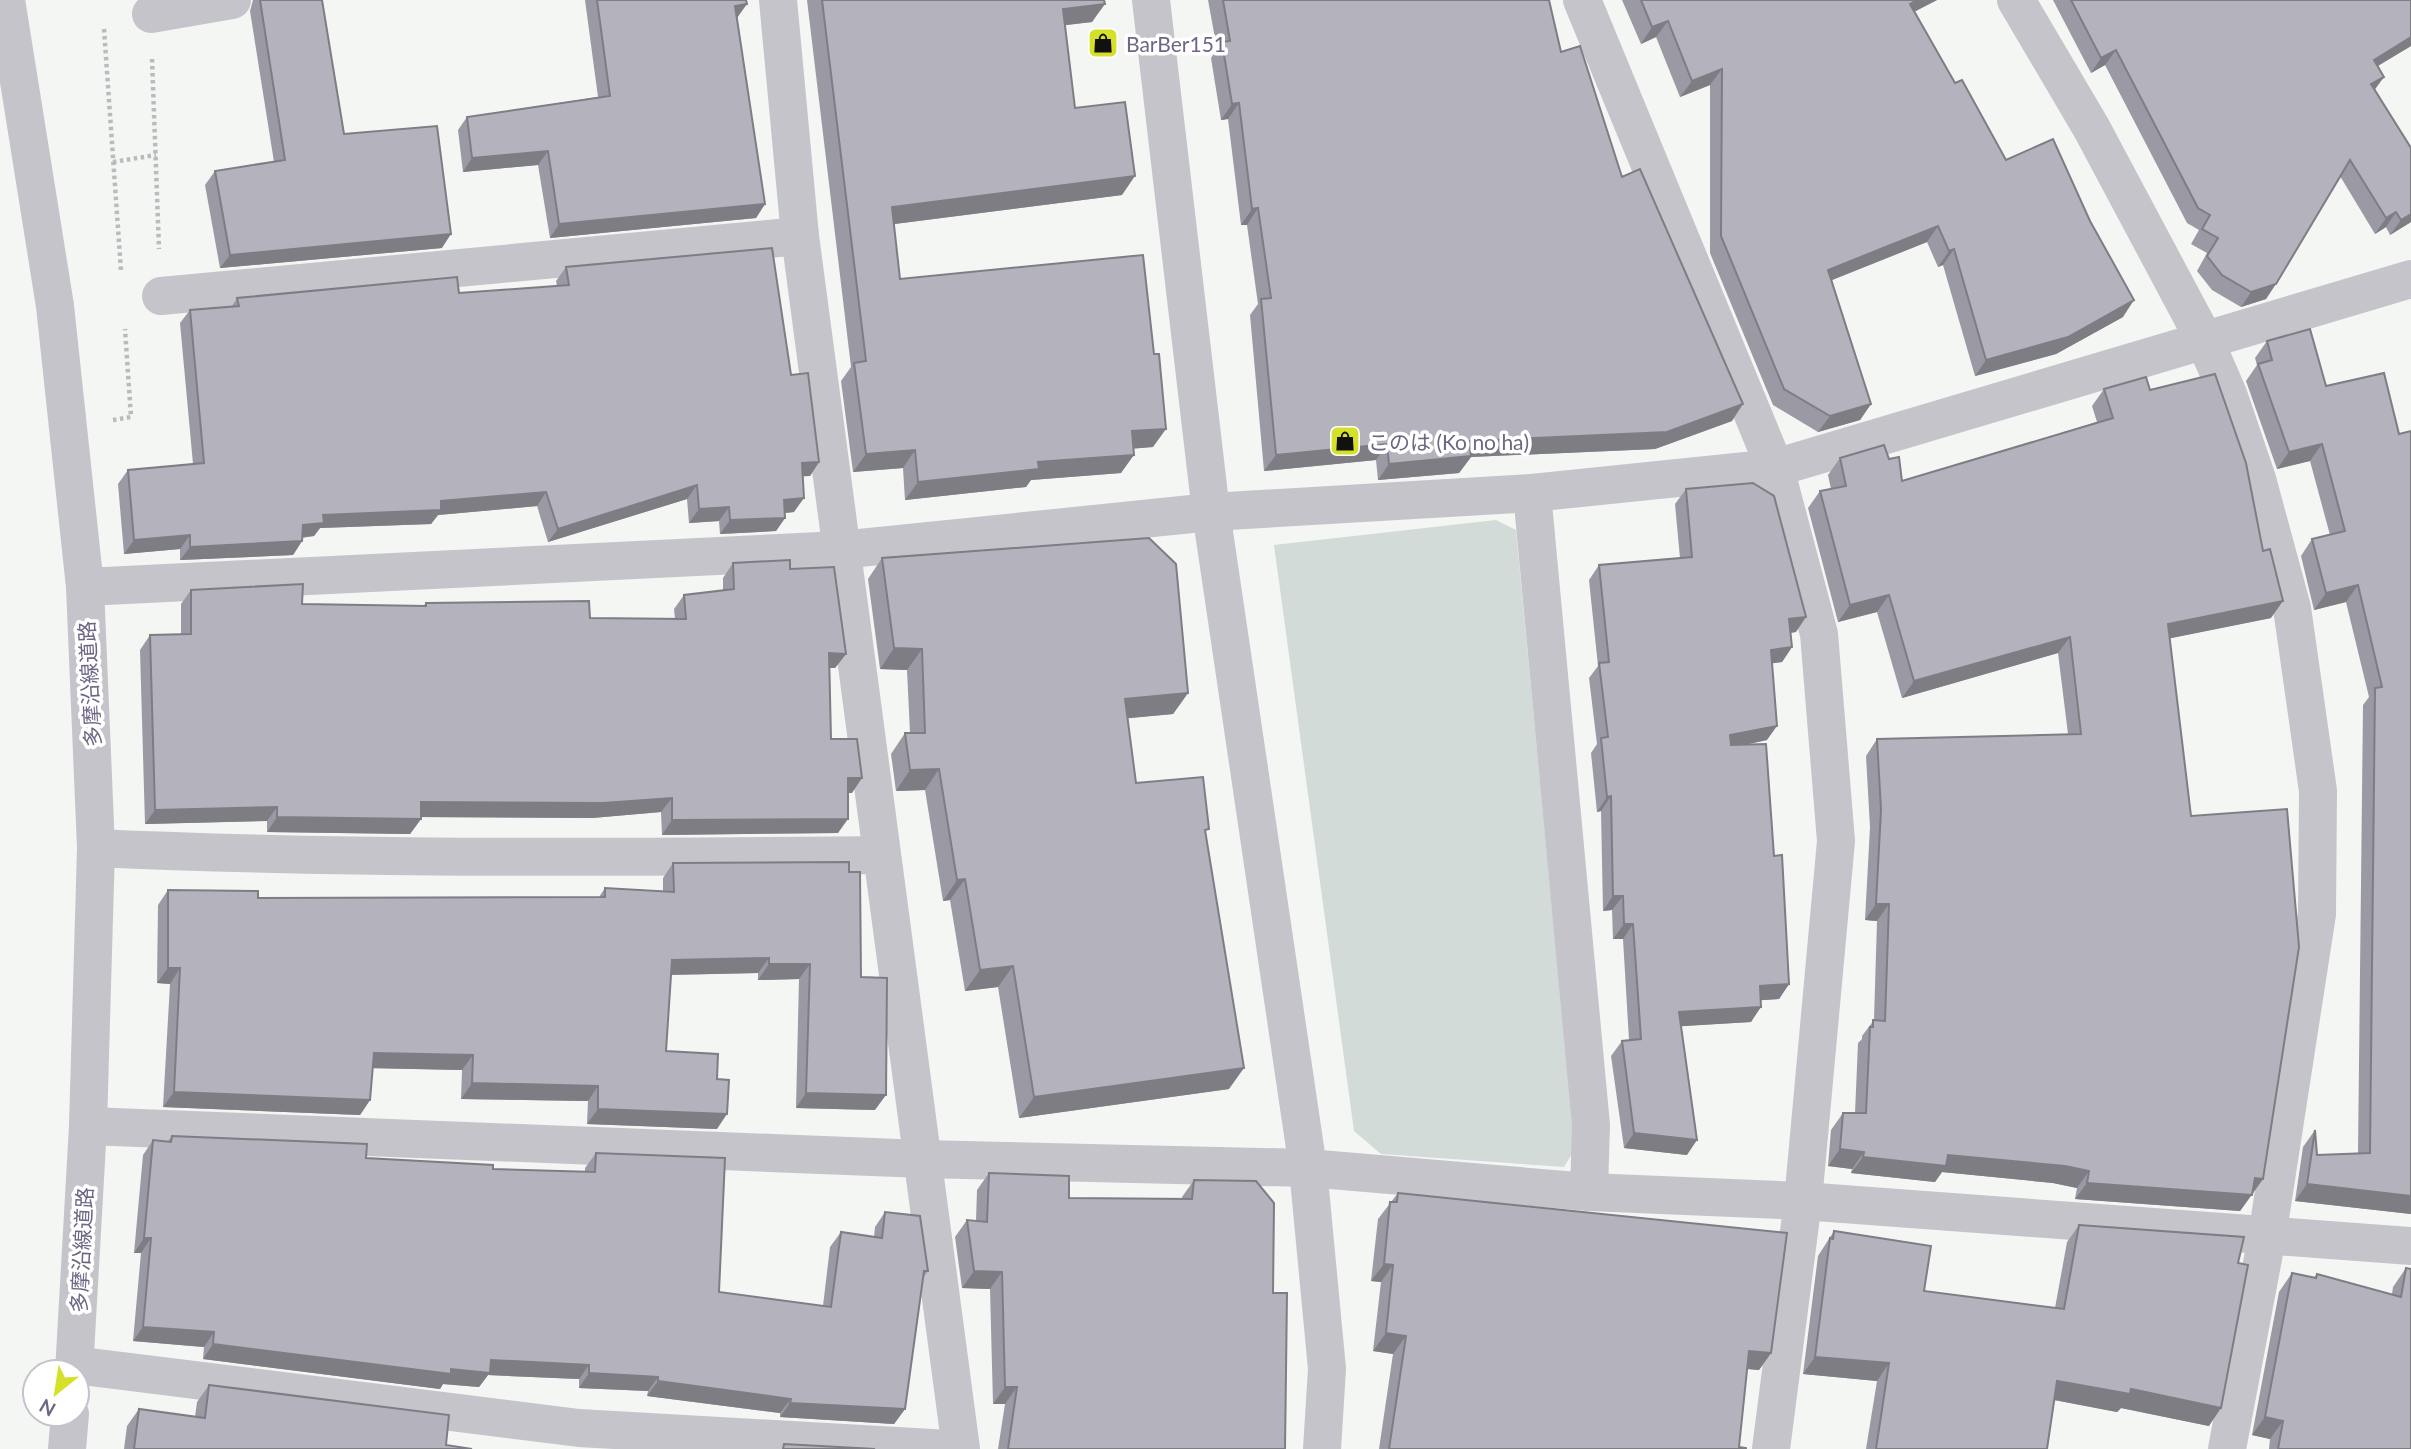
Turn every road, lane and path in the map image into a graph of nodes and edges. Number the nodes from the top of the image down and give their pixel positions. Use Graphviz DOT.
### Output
graph roads {
  1 [pos="6,0"];
  2 [pos="232,0"];
  3 [pos="778,0"];
  4 [pos="1151,0"];
  5 [pos="1582,0"];
  6 [pos="2016,0"];
  7 [pos="151,14"];
  8 [pos="104,22"];
  9 [pos="156,155"];
  10 [pos="113,162"];
  11 [pos="800,236"];
  12 [pos="2411,279"];
  13 [pos="122,283"];
  14 [pos="161,296"];
  15 [pos="124,323"];
  16 [pos="2205,341"];
  17 [pos="67,428"];
  18 [pos="1775,468"];
  19 [pos="1532,493"];
  20 [pos="1211,512"];
  21 [pos="840,550"];
  22 [pos="85,587"];
  23 [pos="96,848"];
  24 [pos="881,855"];
  25 [pos="88,1126"];
  26 [pos="923,1159"];
  27 [pos="1308,1168"];
  28 [pos="1590,1192"];
  29 [pos="1803,1201"];
  30 [pos="2267,1237"];
  31 [pos="2411,1246"];
  32 [pos="75,1358"];
  33 [pos="91,1370"];
  34 [pos="69,1428"];
  35 [pos="67,1449"];
  36 [pos="950,1449"];
  37 [pos="961,1449"];
  38 [pos="1322,1449"];
  39 [pos="1771,1449"];
  40 [pos="2227,1449"];
  1 -- 17 [label="street, 多摩沿線道路"];
  2 -- 7 [label="street"];
  3 -- 11 [label="street"];
  4 -- 20 [label="street"];
  5 -- 18 [label="street"];
  6 -- 16 [label="street"];
  7 -- 9 [label="path"];
  8 -- 10 [label="path"];
  9 -- 10 [label="path"];
  9 -- 14 [label="path"];
  10 -- 13 [label="path"];
  11 -- 14 [label="street"];
  11 -- 21 [label="street"];
  12 -- 16 [label="street"];
  15 -- 17 [label="path"];
  16 -- 18 [label="street"];
  16 -- 30 [label="street"];
  17 -- 22 [label="street, 多摩沿線道路"];
  18 -- 19 [label="street"];
  18 -- 29 [label="street"];
  19 -- 20 [label="street"];
  19 -- 28 [label="street"];
  20 -- 21 [label="street"];
  20 -- 27 [label="street"];
  21 -- 22 [label="street"];
  21 -- 24 [label="street"];
  22 -- 23 [label="street, 多摩沿線道路"];
  23 -- 24 [label="street"];
  23 -- 25 [label="street, 多摩沿線道路"];
  24 -- 26 [label="street"];
  25 -- 26 [label="street"];
  25 -- 32 [label="street, 多摩沿線道路"];
  26 -- 27 [label="street"];
  26 -- 37 [label="street"];
  27 -- 28 [label="street"];
  27 -- 38 [label="street"];
  28 -- 29 [label="street"];
  29 -- 30 [label="street"];
  29 -- 39 [label="street"];
  30 -- 31 [label="street"];
  30 -- 40 [label="street"];
  33 -- 36 [label="street"];
  34 -- 35 [label="street"];
}
